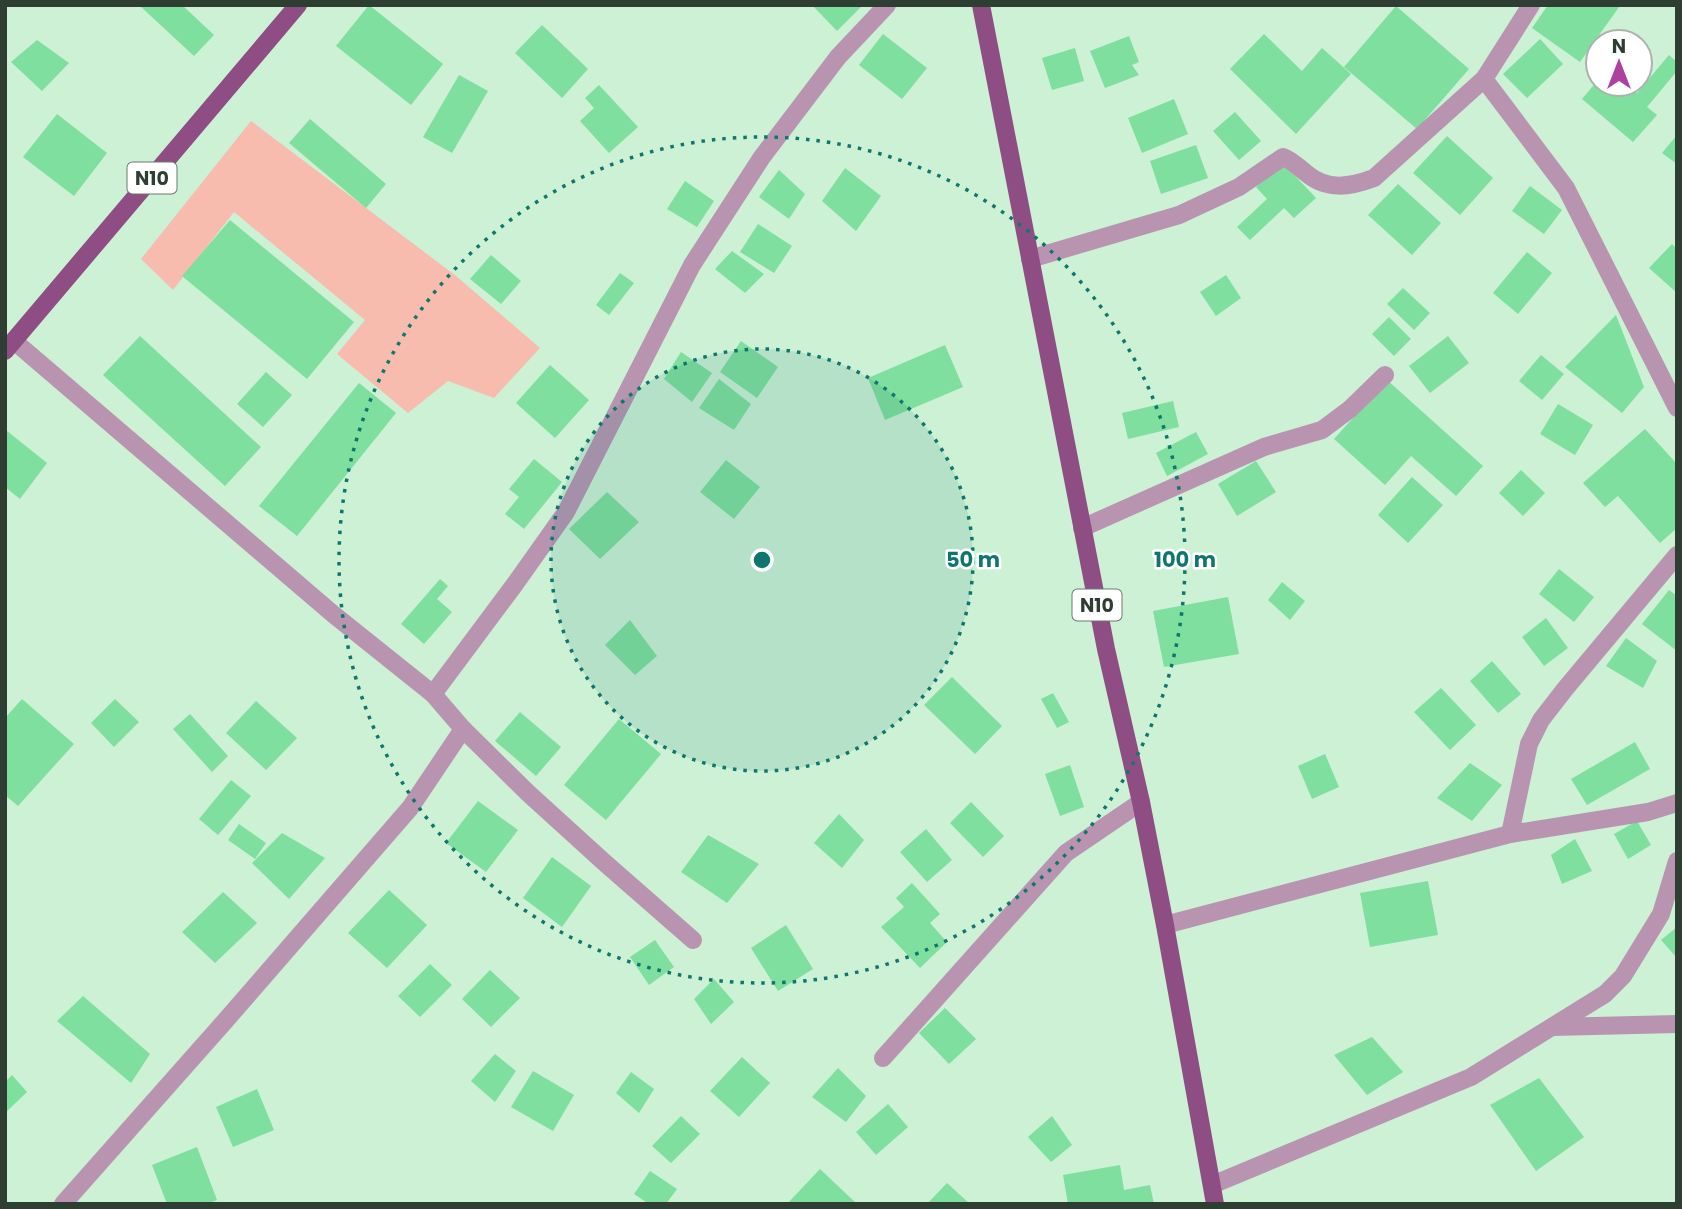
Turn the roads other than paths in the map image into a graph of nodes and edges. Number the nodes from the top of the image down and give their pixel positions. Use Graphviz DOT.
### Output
graph roads {
  1 [pos="298,5"];
  2 [pos="887,5"];
  3 [pos="981,5"];
  4 [pos="1531,5"];
  5 [pos="1484,79"];
  6 [pos="1030,260"];
  7 [pos="9,346"];
  8 [pos="1385,375"];
  9 [pos="1677,408"];
  10 [pos="1082,528"];
  11 [pos="1677,555"];
  12 [pos="433,694"];
  13 [pos="463,729"];
  14 [pos="1141,802"];
  15 [pos="1677,803"];
  16 [pos="1510,834"];
  17 [pos="1677,861"];
  18 [pos="1166,925"];
  19 [pos="693,940"];
  20 [pos="1677,1024"];
  21 [pos="1552,1027"];
  22 [pos="883,1058"];
  23 [pos="1212,1185"];
  24 [pos="63,1204"];
  25 [pos="1215,1204"];
  1 -- 7 [label="main road, N10"];
  2 -- 12 [label="street"];
  3 -- 6 [label="main road, N10"];
  4 -- 5 [label="street"];
  5 -- 6 [label="street"];
  5 -- 9 [label="street"];
  6 -- 10 [label="main road, N10"];
  7 -- 12 [label="street"];
  8 -- 10 [label="street"];
  10 -- 14 [label="main road, N10"];
  11 -- 16 [label="street"];
  12 -- 13 [label="street"];
  13 -- 19 [label="street"];
  13 -- 24 [label="street"];
  14 -- 18 [label="main road, N10"];
  14 -- 22 [label="street"];
  15 -- 16 [label="street"];
  16 -- 18 [label="street"];
  17 -- 21 [label="street"];
  18 -- 23 [label="main road, N10"];
  20 -- 21 [label="street"];
  21 -- 23 [label="street"];
  23 -- 25 [label="main road, N10"];
}
